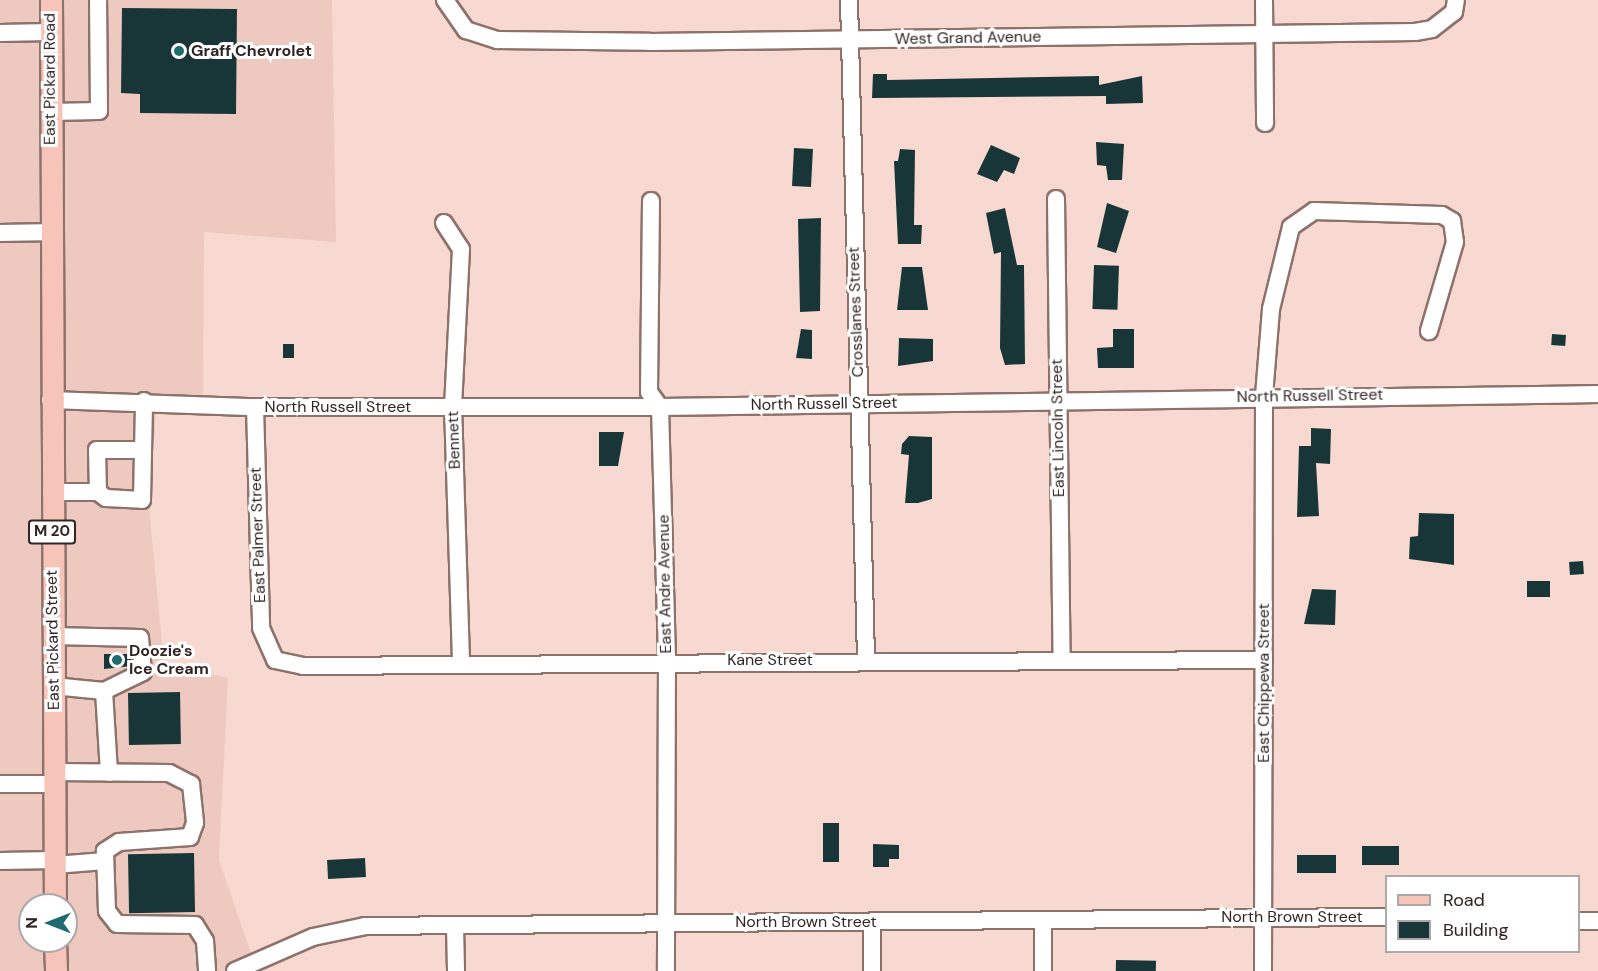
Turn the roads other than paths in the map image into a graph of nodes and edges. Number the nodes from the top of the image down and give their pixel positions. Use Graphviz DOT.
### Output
graph roads {
  1 [pos="51,0"];
  2 [pos="98,0"];
  3 [pos="444,0"];
  4 [pos="849,0"];
  5 [pos="1264,0"];
  6 [pos="1456,0"];
  7 [pos="1264,31"];
  8 [pos="51,32"];
  9 [pos="0,33"];
  10 [pos="849,40"];
  11 [pos="50,112"];
  12 [pos="1265,123"];
  13 [pos="50,158"];
  14 [pos="1056,199"];
  15 [pos="651,201"];
  16 [pos="444,223"];
  17 [pos="50,232"];
  18 [pos="0,233"];
  19 [pos="1429,331"];
  20 [pos="1598,394"];
  21 [pos="1264,396"];
  22 [pos="50,400"];
  23 [pos="144,401"];
  24 [pos="1056,401"];
  25 [pos="859,403"];
  26 [pos="453,406"];
  27 [pos="255,407"];
  28 [pos="660,407"];
  29 [pos="143,450"];
  30 [pos="51,492"];
  31 [pos="98,492"];
  32 [pos="52,636"];
  33 [pos="1062,658"];
  34 [pos="866,659"];
  35 [pos="275,660"];
  36 [pos="1264,660"];
  37 [pos="667,661"];
  38 [pos="461,663"];
  39 [pos="53,686"];
  40 [pos="104,691"];
  41 [pos="109,773"];
  42 [pos="54,778"];
  43 [pos="0,784"];
  44 [pos="0,861"];
  45 [pos="105,861"];
  46 [pos="55,862"];
  47 [pos="55,893"];
  48 [pos="1262,916"];
  49 [pos="1385,917"];
  50 [pos="665,921"];
  51 [pos="1043,921"];
  52 [pos="1580,921"];
  53 [pos="1598,921"];
  54 [pos="872,922"];
  55 [pos="455,926"];
  56 [pos="55,953"];
  57 [pos="257,968"];
  58 [pos="56,971"];
  59 [pos="207,971"];
  60 [pos="235,971"];
  61 [pos="456,971"];
  62 [pos="666,971"];
  63 [pos="872,971"];
  64 [pos="1043,971"];
  65 [pos="1263,971"];
  1 -- 8 [label="main road, East Pickard Road / M 20"];
  2 -- 11 [label="street"];
  3 -- 10 [label="street, West Grand Avenue"];
  4 -- 10 [label="street, Crosslanes Street"];
  5 -- 7 [label="street"];
  6 -- 7 [label="street, West Grand Avenue"];
  7 -- 10 [label="street, West Grand Avenue"];
  7 -- 12 [label="street"];
  8 -- 9 [label="street"];
  8 -- 11 [label="main road, East Pickard Road / M 20"];
  10 -- 25 [label="street, Crosslanes Street"];
  11 -- 13 [label="main road, East Pickard Road / M 20"];
  13 -- 17 [label="main road, East Pickard Street / M 20"];
  14 -- 24 [label="street, East Lincoln Street"];
  15 -- 28 [label="street, East Andre Avenue"];
  16 -- 26 [label="street, Bennett"];
  17 -- 18 [label="street"];
  17 -- 22 [label="main road, East Pickard Street / M 20"];
  19 -- 21 [label="street, East Chippewa Street"];
  20 -- 21 [label="street, North Russell Street"];
  21 -- 24 [label="street, North Russell Street"];
  21 -- 36 [label="street, East Chippewa Street"];
  22 -- 23 [label="street, North Russell Street"];
  22 -- 30 [label="main road, East Pickard Street / M 20"];
  23 -- 27 [label="street, North Russell Street"];
  23 -- 29 [label="street"];
  24 -- 25 [label="street, North Russell Street"];
  24 -- 33 [label="street, East Lincoln Street"];
  25 -- 28 [label="street, North Russell Street"];
  25 -- 34 [label="street, Crosslanes Street"];
  26 -- 27 [label="street, North Russell Street"];
  26 -- 28 [label="street, North Russell Street"];
  26 -- 38 [label="street, Bennett"];
  27 -- 35 [label="street, East Palmer Street"];
  28 -- 37 [label="street, East Andre Avenue"];
  29 -- 31 [label="street"];
  29 -- 31 [label="street"];
  30 -- 31 [label="street"];
  30 -- 32 [label="main road, East Pickard Street / M 20"];
  32 -- 39 [label="main road, East Pickard Street / M 20"];
  32 -- 40 [label="street"];
  33 -- 34 [label="street, Kane Street"];
  33 -- 36 [label="street, Kane Street"];
  34 -- 37 [label="street, Kane Street"];
  35 -- 38 [label="street, Kane Street"];
  36 -- 48 [label="street, East Chippewa Street"];
  37 -- 38 [label="street, Kane Street"];
  37 -- 50 [label="street, East Andre Avenue"];
  39 -- 40 [label="street"];
  39 -- 42 [label="main road, East Pickard Street / M 20"];
  40 -- 41 [label="street"];
  41 -- 42 [label="street"];
  41 -- 45 [label="street"];
  42 -- 43 [label="street"];
  42 -- 46 [label="main road, East Pickard Street / M 20"];
  44 -- 46 [label="street"];
  45 -- 46 [label="street"];
  45 -- 59 [label="street"];
  46 -- 47 [label="main road, East Pickard Street / M 20"];
  48 -- 49 [label="street, North Brown Street"];
  48 -- 51 [label="street, North Brown Street"];
  48 -- 65 [label="street, East Chippewa Street"];
  50 -- 54 [label="street, North Brown Street"];
  50 -- 55 [label="street, North Brown Street"];
  50 -- 62 [label="street, East Andre Avenue"];
  51 -- 54 [label="street, North Brown Street"];
  51 -- 64 [label="street"];
  52 -- 53 [label="street"];
  54 -- 63 [label="street"];
  55 -- 57 [label="street, North Brown Street"];
  55 -- 61 [label="street"];
  56 -- 58 [label="main road"];
  57 -- 60 [label="street, North Brown Street"];
}
